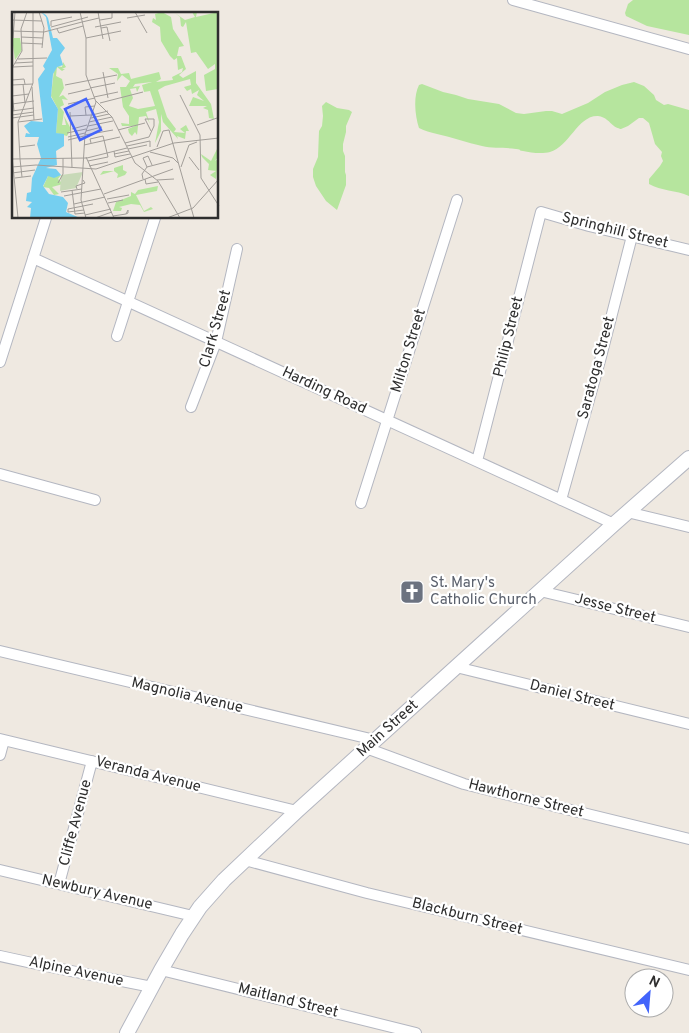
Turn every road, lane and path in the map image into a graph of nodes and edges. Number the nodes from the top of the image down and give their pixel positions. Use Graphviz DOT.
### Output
graph roads {
  1 [pos="513,0"];
  2 [pos="689,49"];
  3 [pos="458,200"];
  4 [pos="541,212"];
  5 [pos="46,219"];
  6 [pos="155,219"];
  7 [pos="632,236"];
  8 [pos="237,249"];
  9 [pos="689,250"];
  10 [pos="33,258"];
  11 [pos="128,301"];
  12 [pos="117,336"];
  13 [pos="216,342"];
  14 [pos="0,362"];
  15 [pos="191,407"];
  16 [pos="388,420"];
  17 [pos="689,458"];
  18 [pos="478,461"];
  19 [pos="0,474"];
  20 [pos="95,500"];
  21 [pos="561,500"];
  22 [pos="361,503"];
  23 [pos="628,512"];
  24 [pos="614,524"];
  25 [pos="689,527"];
  26 [pos="540,591"];
  27 [pos="689,627"];
  28 [pos="0,651"];
  29 [pos="456,667"];
  30 [pos="689,724"];
  31 [pos="2,739"];
  32 [pos="370,744"];
  33 [pos="0,755"];
  34 [pos="92,761"];
  35 [pos="297,811"];
  36 [pos="689,839"];
  37 [pos="245,860"];
  38 [pos="0,870"];
  39 [pos="60,884"];
  40 [pos="193,916"];
  41 [pos="0,956"];
  42 [pos="161,970"];
  43 [pos="689,970"];
  44 [pos="152,987"];
  45 [pos="127,1033"];
  46 [pos="416,1033"];
  1 -- 2 [label="street"];
  3 -- 16 [label="street, Milton Street"];
  4 -- 7 [label="street, Springhill Street"];
  4 -- 18 [label="street, Philip Street"];
  5 -- 10 [label="street"];
  6 -- 11 [label="street"];
  7 -- 9 [label="street, Springhill Street"];
  7 -- 21 [label="street, Saratoga Street"];
  8 -- 13 [label="street, Clark Street"];
  10 -- 11 [label="street, Harding Road"];
  10 -- 14 [label="street"];
  11 -- 12 [label="street"];
  11 -- 13 [label="street, Harding Road"];
  13 -- 15 [label="street, Clark Street"];
  13 -- 16 [label="street, Harding Road"];
  16 -- 18 [label="street, Harding Road"];
  16 -- 22 [label="street, Milton Street"];
  17 -- 23 [label="main road, Main Street"];
  18 -- 21 [label="street, Harding Road"];
  19 -- 20 [label="street"];
  21 -- 24 [label="street, Harding Road"];
  23 -- 24 [label="main road, Main Street"];
  23 -- 25 [label="street"];
  24 -- 26 [label="main road, Main Street"];
  26 -- 27 [label="street, Jesse Street"];
  26 -- 29 [label="main road, Main Street"];
  28 -- 32 [label="street, Magnolia Avenue"];
  29 -- 30 [label="street, Daniel Street"];
  29 -- 32 [label="main road, Main Street"];
  31 -- 33 [label="street"];
  31 -- 34 [label="street, Veranda Avenue"];
  32 -- 35 [label="main road, Main Street"];
  32 -- 36 [label="street, Hawthorne Street"];
  34 -- 35 [label="street, Veranda Avenue"];
  34 -- 39 [label="street, Cliffe Avenue"];
  35 -- 37 [label="main road, Main Street"];
  37 -- 40 [label="main road, Main Street"];
  37 -- 43 [label="street, Blackburn Street"];
  38 -- 39 [label="street, Newbury Avenue"];
  39 -- 40 [label="street, Newbury Avenue"];
  40 -- 42 [label="main road, Main Street"];
  41 -- 44 [label="street, Alpine Avenue"];
  42 -- 44 [label="main road, Main Street"];
  42 -- 46 [label="street, Maitland Street"];
  44 -- 45 [label="main road, Main Street"];
}
